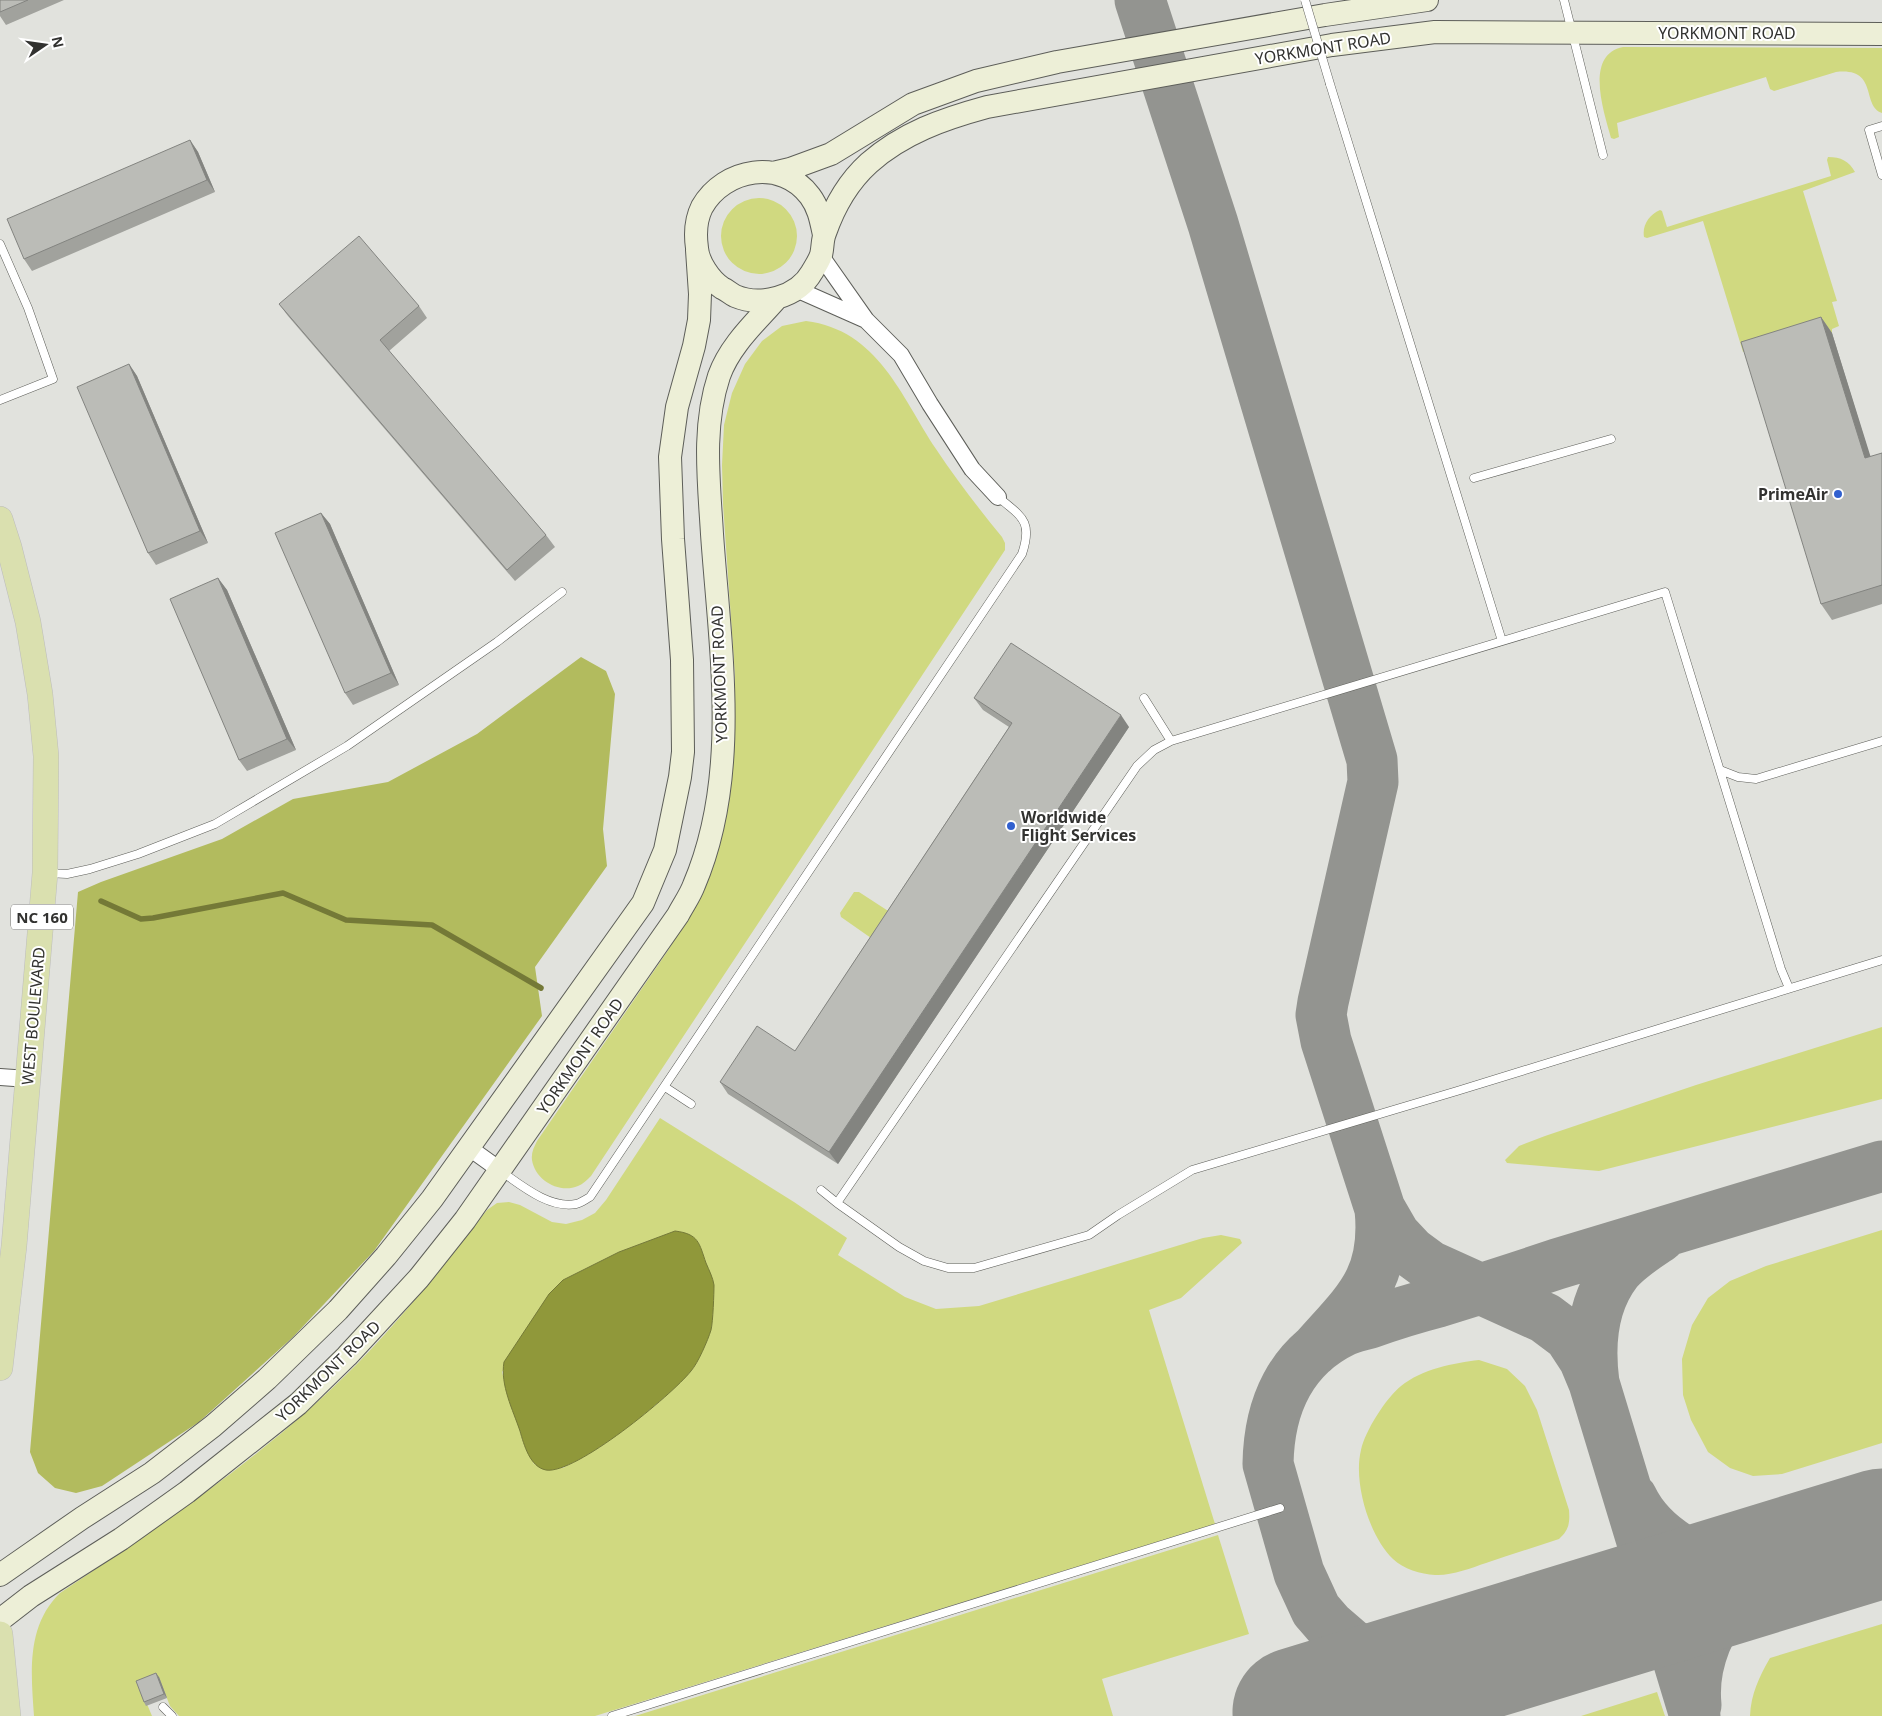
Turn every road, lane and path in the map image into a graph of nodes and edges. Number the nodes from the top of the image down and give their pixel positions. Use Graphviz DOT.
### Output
graph roads {
  1 [pos="1305,0"];
  2 [pos="1427,0"];
  3 [pos="1564,0"];
  4 [pos="1572,32"];
  5 [pos="1882,34"];
  6 [pos="1882,126"];
  7 [pos="1603,155"];
  8 [pos="774,173"];
  9 [pos="1882,175"];
  10 [pos="0,244"];
  11 [pos="822,245"];
  12 [pos="697,250"];
  13 [pos="787,294"];
  14 [pos="866,320"];
  15 [pos="0,400"];
  16 [pos="1611,439"];
  17 [pos="1474,478"];
  18 [pos="998,497"];
  19 [pos="0,519"];
  20 [pos="562,592"];
  21 [pos="1502,641"];
  22 [pos="1144,698"];
  23 [pos="1171,741"];
  24 [pos="1882,741"];
  25 [pos="1720,770"];
  26 [pos="45,873"];
  27 [pos="1882,960"];
  28 [pos="1789,988"];
  29 [pos="0,1077"];
  30 [pos="28,1079"];
  31 [pos="665,1087"];
  32 [pos="691,1104"];
  33 [pos="468,1147"];
  34 [pos="500,1170"];
  35 [pos="821,1190"];
  36 [pos="837,1203"];
  37 [pos="0,1368"];
  38 [pos="1280,1508"];
  39 [pos="0,1575"];
  40 [pos="0,1620"];
  41 [pos="0,1634"];
  42 [pos="163,1706"];
  43 [pos="8,1716"];
  44 [pos="172,1716"];
  45 [pos="612,1716"];
  1 -- 21 [label="lane, bridge"];
  2 -- 8 [label="street, YORKMONT ROAD"];
  3 -- 4 [label="lane"];
  4 -- 5 [label="street, YORKMONT ROAD"];
  4 -- 7 [label="lane"];
  4 -- 11 [label="street, YORKMONT ROAD"];
  6 -- 9 [label="lane"];
  8 -- 11 [label="street, YORKMONT ROAD"];
  8 -- 12 [label="street, YORKMONT ROAD"];
  10 -- 15 [label="lane"];
  11 -- 13 [label="street, YORKMONT ROAD"];
  11 -- 14 [label="street"];
  12 -- 13 [label="street, YORKMONT ROAD"];
  12 -- 33 [label="street, YORKMONT ROAD"];
  13 -- 14 [label="street"];
  13 -- 34 [label="street, YORKMONT ROAD"];
  14 -- 18 [label="street"];
  16 -- 17 [label="lane"];
  18 -- 31 [label="lane"];
  19 -- 26 [label="main road, WEST BOULEVARD / NC 160"];
  20 -- 26 [label="lane"];
  21 -- 23 [label="lane"];
  21 -- 25 [label="lane"];
  22 -- 23 [label="lane"];
  23 -- 36 [label="lane"];
  24 -- 25 [label="lane"];
  25 -- 28 [label="lane"];
  26 -- 30 [label="main road, WEST BOULEVARD / NC 160"];
  27 -- 28 [label="lane"];
  28 -- 36 [label="lane"];
  29 -- 30 [label="street"];
  30 -- 37 [label="main road, WEST BOULEVARD / NC 160"];
  31 -- 32 [label="lane"];
  31 -- 34 [label="lane"];
  33 -- 34 [label="street"];
  33 -- 39 [label="street, YORKMONT ROAD"];
  34 -- 40 [label="street, YORKMONT ROAD"];
  35 -- 36 [label="lane"];
  38 -- 45 [label="lane"];
  41 -- 43 [label="main road"];
  42 -- 44 [label="lane"];
}
